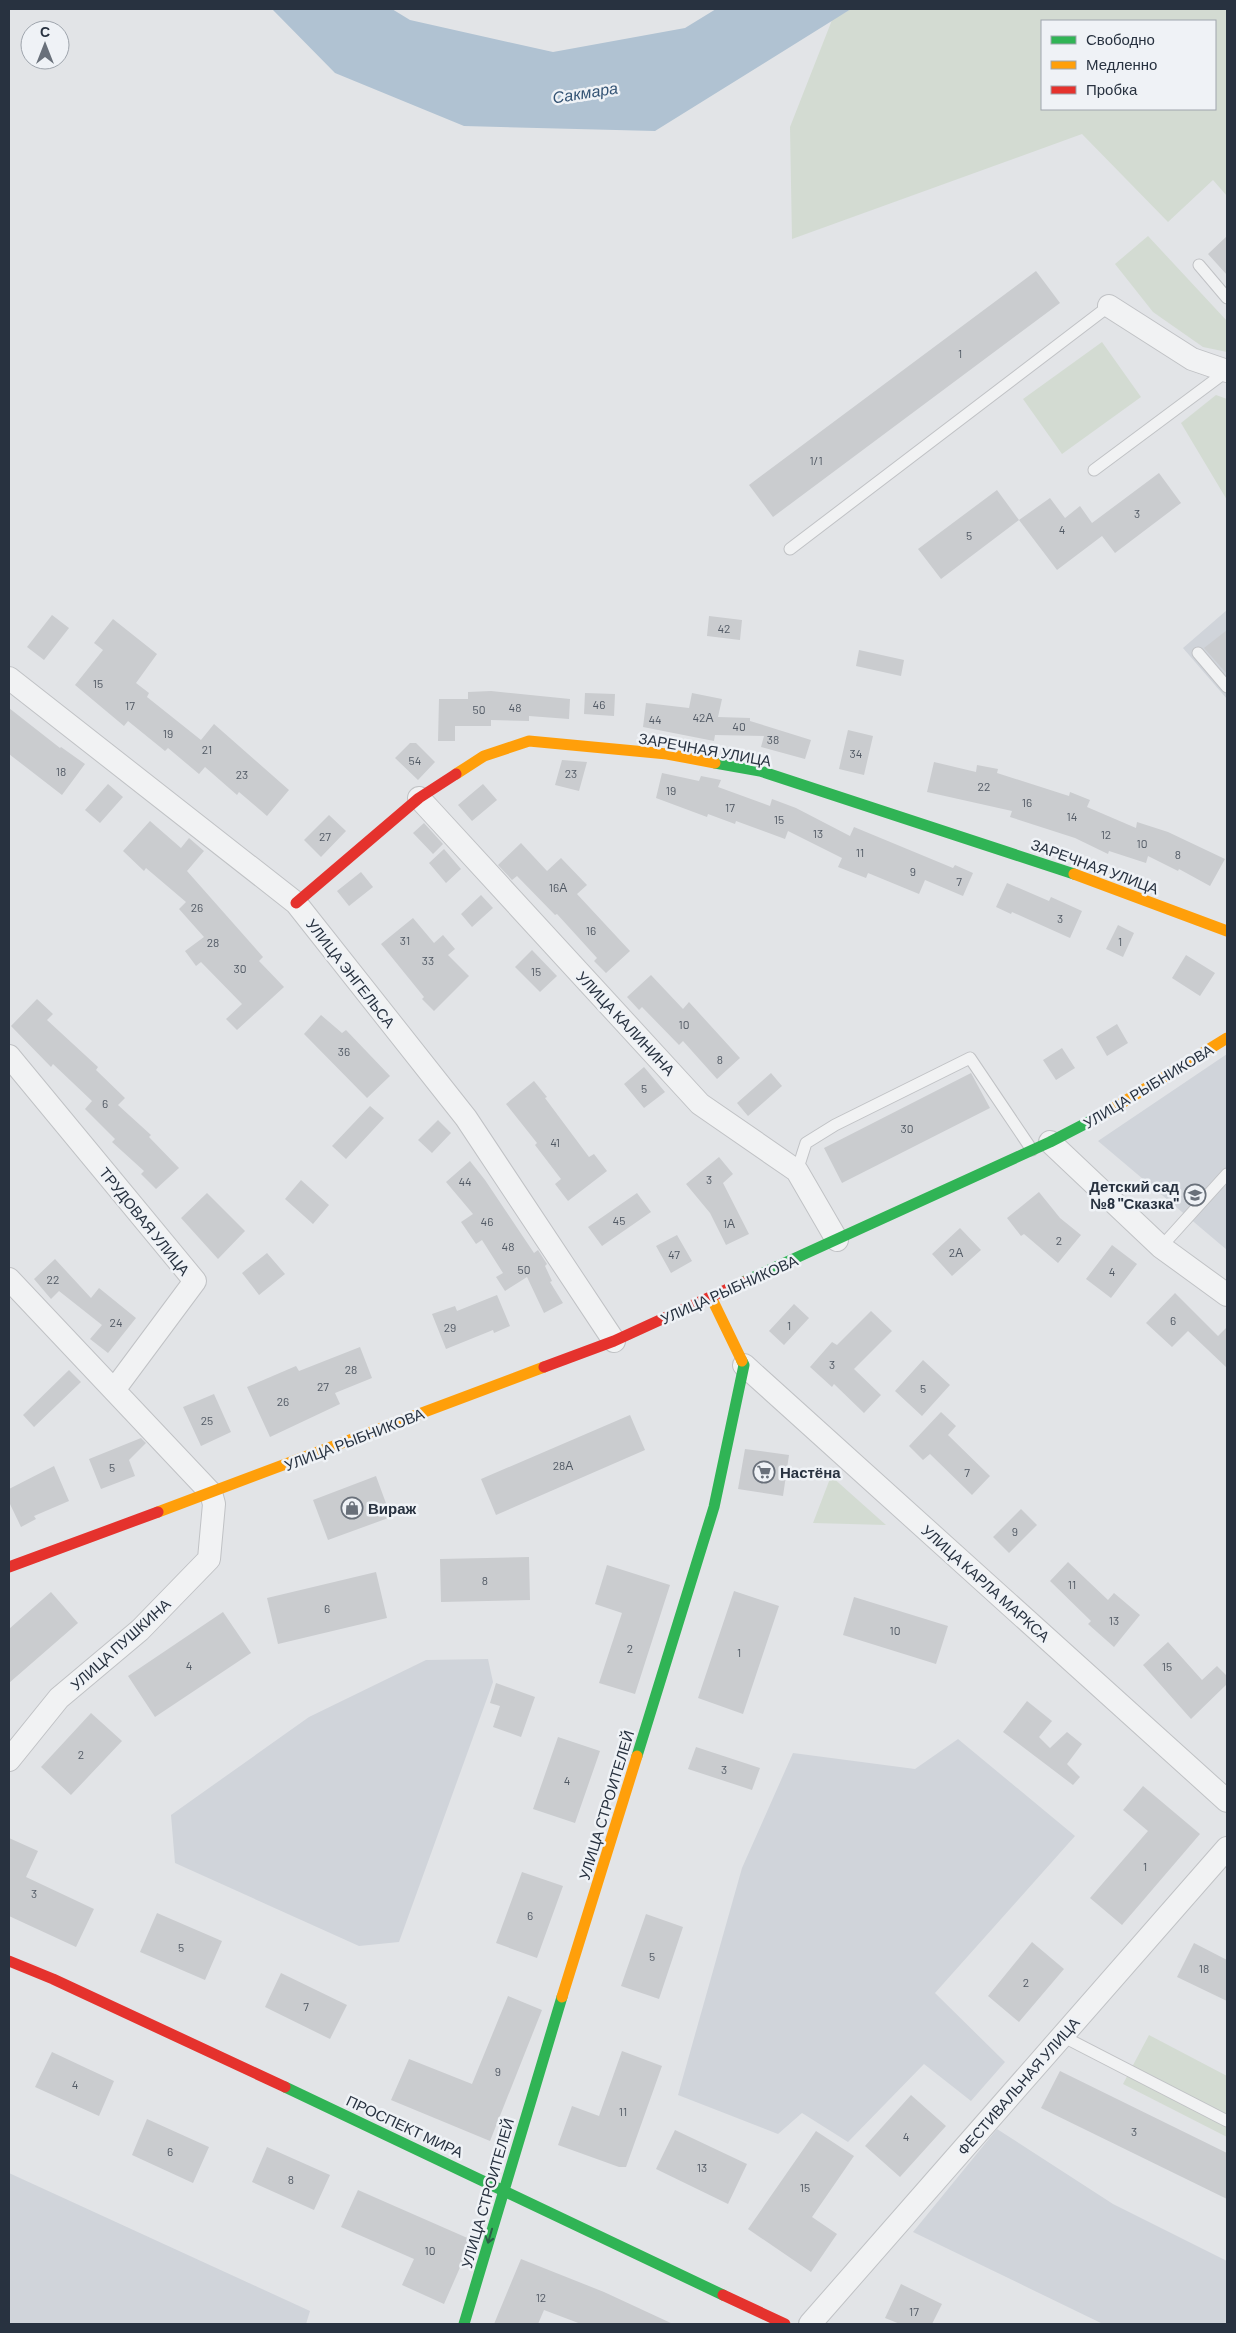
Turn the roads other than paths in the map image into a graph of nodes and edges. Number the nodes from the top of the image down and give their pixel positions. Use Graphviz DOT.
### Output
graph roads {
  1 [pos="1199,266"];
  2 [pos="1227,298"];
  3 [pos="1109,306"];
  4 [pos="1227,371"];
  5 [pos="1094,470"];
  6 [pos="790,549"];
  7 [pos="1198,653"];
  8 [pos="9,678"];
  9 [pos="1227,687"];
  10 [pos="419,798"];
  11 [pos="296,903"];
  12 [pos="1227,931"];
  13 [pos="1227,1038"];
  14 [pos="9,1056"];
  15 [pos="1041,1146"];
  16 [pos="797,1171"];
  17 [pos="1227,1174"];
  18 [pos="836,1240"];
  19 [pos="1161,1247"];
  20 [pos="9,1279"];
  21 [pos="1227,1295"];
  22 [pos="711,1297"];
  23 [pos="614,1341"];
  24 [pos="744,1365"];
  25 [pos="114,1390"];
  26 [pos="210,1493"];
  27 [pos="9,1567"];
  28 [pos="9,1760"];
  29 [pos="1227,1801"];
  30 [pos="1227,1848"];
  31 [pos="9,1962"];
  32 [pos="1062,2036"];
  33 [pos="1227,2121"];
  34 [pos="503,2189"];
  35 [pos="464,2324"];
  36 [pos="785,2324"];
  37 [pos="810,2324"];
  1 -- 2 [label="lane"];
  3 -- 4 [label="street"];
  3 -- 6 [label="lane"];
  4 -- 5 [label="lane"];
  7 -- 9 [label="lane"];
  8 -- 11 [label="street, УЛИЦА ЭНГЕЛЬСА"];
  10 -- 11 [label="street, ЗАРЕЧНАЯ УЛИЦА"];
  10 -- 12 [label="street, ЗАРЕЧНАЯ УЛИЦА"];
  10 -- 16 [label="street, УЛИЦА КАЛИНИНА"];
  11 -- 23 [label="street, УЛИЦА ЭНГЕЛЬСА"];
  13 -- 15 [label="street, УЛИЦА РЫБНИКОВА"];
  14 -- 25 [label="street, ТРУДОВАЯ УЛИЦА"];
  15 -- 16 [label="lane"];
  15 -- 18 [label="street, УЛИЦА РЫБНИКОВА"];
  15 -- 19 [label="street"];
  16 -- 18 [label="street, УЛИЦА КАЛИНИНА"];
  17 -- 19 [label="lane"];
  18 -- 22 [label="street, УЛИЦА РЫБНИКОВА"];
  19 -- 21 [label="street"];
  20 -- 25 [label="street"];
  22 -- 23 [label="street, УЛИЦА РЫБНИКОВА"];
  22 -- 24 [label="street"];
  23 -- 26 [label="street, УЛИЦА РЫБНИКОВА"];
  24 -- 29 [label="street, УЛИЦА КАРЛА МАРКСА"];
  24 -- 34 [label="street, УЛИЦА СТРОИТЕЛЕЙ"];
  25 -- 26 [label="street"];
  26 -- 27 [label="street, УЛИЦА РЫБНИКОВА"];
  26 -- 28 [label="street, УЛИЦА ПУШКИНА"];
  30 -- 32 [label="street, ФЕСТИВАЛЬНАЯ УЛИЦА"];
  31 -- 34 [label="street, ПРОСПЕКТ МИРА"];
  32 -- 33 [label="lane"];
  32 -- 37 [label="street, ФЕСТИВАЛЬНАЯ УЛИЦА"];
  34 -- 35 [label="street, УЛИЦА СТРОИТЕЛЕЙ, one-way"];
  34 -- 36 [label="street, ПРОСПЕКТ МИРА"];
}
